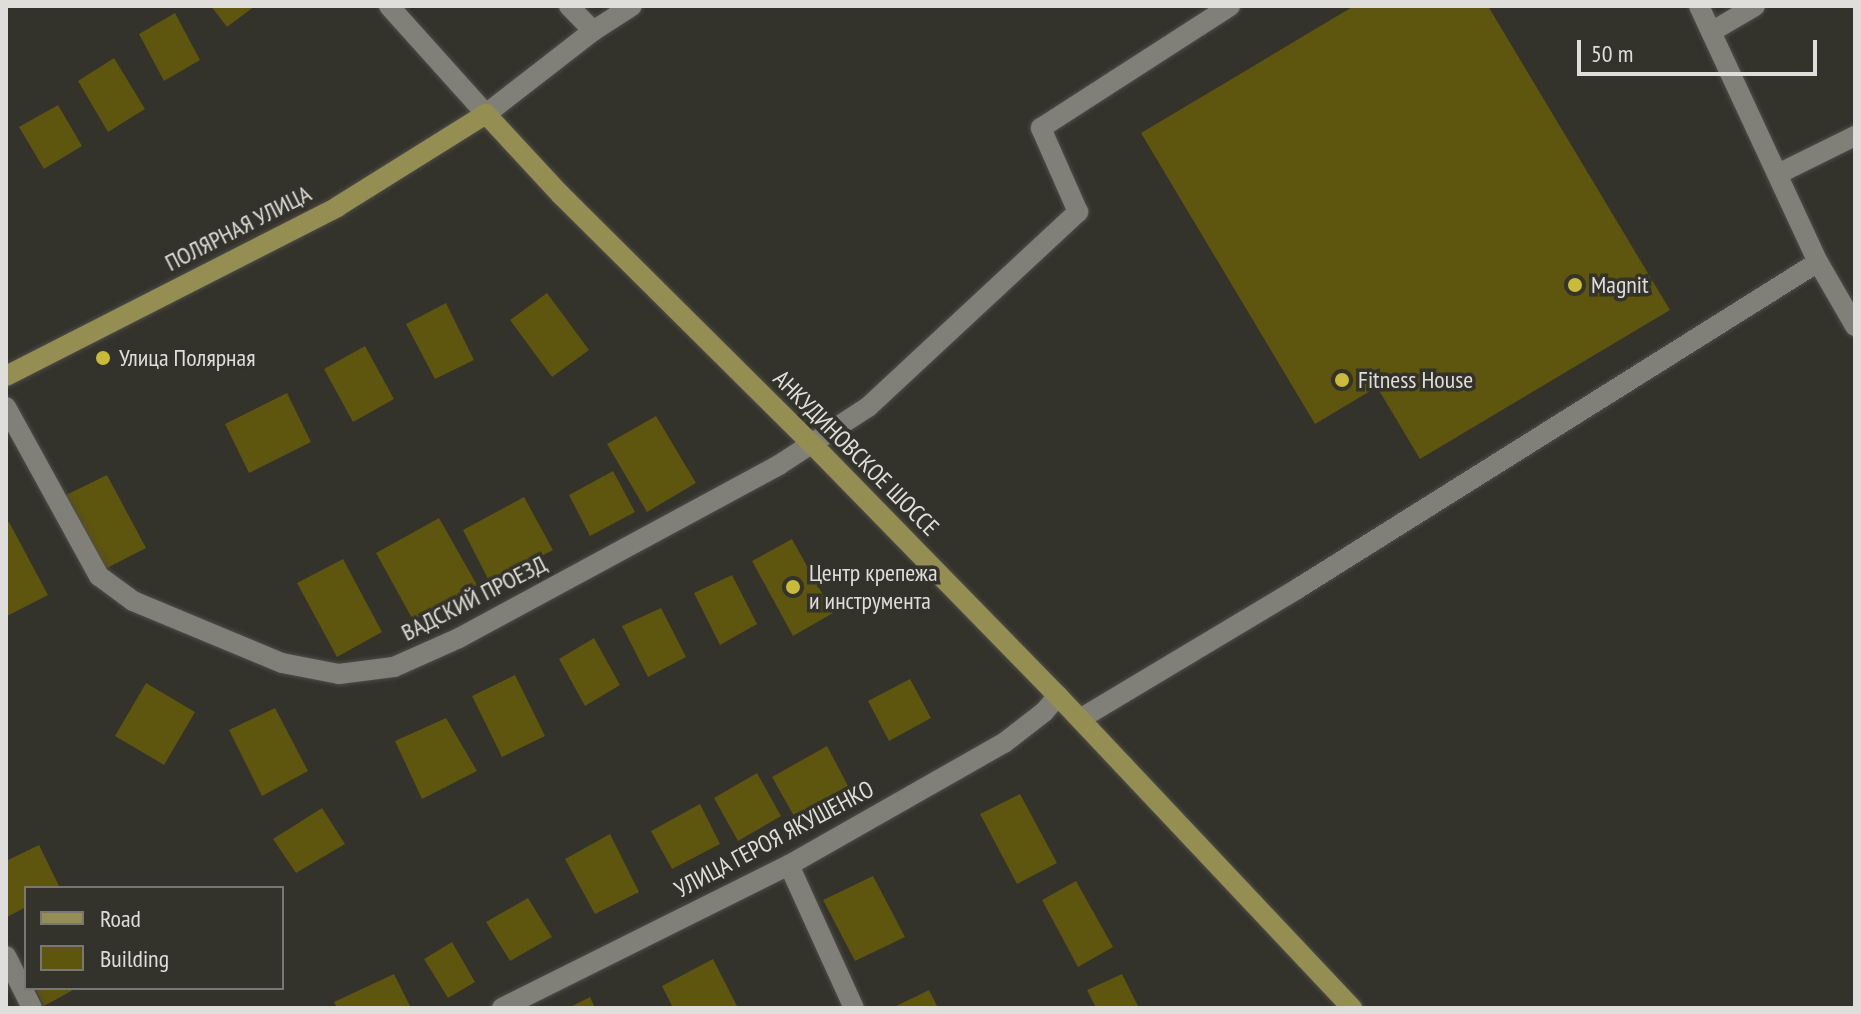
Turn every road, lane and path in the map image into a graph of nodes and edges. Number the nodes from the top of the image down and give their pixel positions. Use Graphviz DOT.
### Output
graph roads {
  1 [pos="389,6"];
  2 [pos="569,6"];
  3 [pos="632,6"];
  4 [pos="1230,6"];
  5 [pos="1699,6"];
  6 [pos="1755,6"];
  7 [pos="593,31"];
  8 [pos="1711,32"];
  9 [pos="486,114"];
  10 [pos="1855,136"];
  11 [pos="1778,174"];
  12 [pos="1818,262"];
  13 [pos="1855,326"];
  14 [pos="6,376"];
  15 [pos="6,407"];
  16 [pos="812,444"];
  17 [pos="1058,696"];
  18 [pos="1080,719"];
  19 [pos="789,865"];
  20 [pos="6,956"];
  21 [pos="509,1006"];
  22 [pos="32,1008"];
  23 [pos="854,1008"];
  24 [pos="1352,1008"];
  1 -- 9 [label="street, АНКУДИНОВСКОЕ ШОССЕ"];
  2 -- 7 [label="street"];
  3 -- 7 [label="street"];
  4 -- 16 [label="street, ВАДСКИЙ ПРОЕЗД"];
  5 -- 8 [label="street"];
  6 -- 8 [label="street"];
  7 -- 9 [label="street"];
  8 -- 11 [label="street"];
  9 -- 14 [label="main road, ПОЛЯРНАЯ УЛИЦА"];
  9 -- 16 [label="main road, АНКУДИНОВСКОЕ ШОССЕ"];
  10 -- 11 [label="street"];
  11 -- 12 [label="street"];
  12 -- 13 [label="street"];
  12 -- 18 [label="street"];
  15 -- 16 [label="street, ВАДСКИЙ ПРОЕЗД"];
  16 -- 17 [label="main road, АНКУДИНОВСКОЕ ШОССЕ"];
  17 -- 18 [label="main road, АНКУДИНОВСКОЕ ШОССЕ"];
  17 -- 19 [label="street, УЛИЦА ГЕРОЯ ЯКУШЕНКО"];
  18 -- 24 [label="main road, АНКУДИНОВСКОЕ ШОССЕ"];
  19 -- 21 [label="street, УЛИЦА ГЕРОЯ ЯКУШЕНКО"];
  19 -- 23 [label="street"];
  20 -- 22 [label="street"];
}
